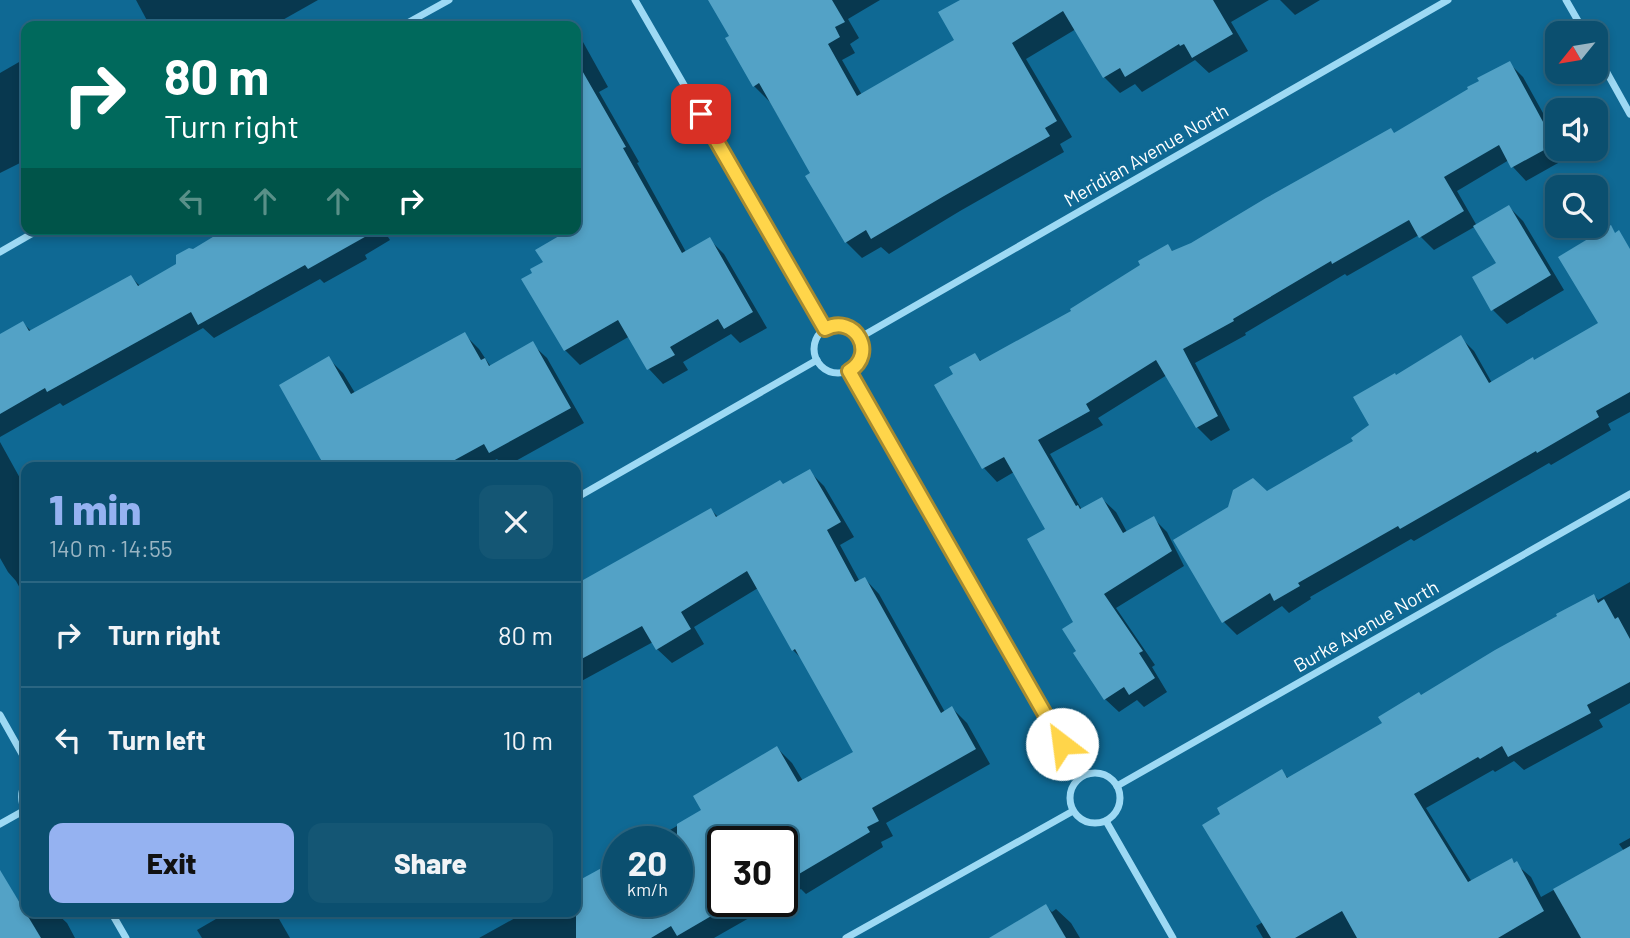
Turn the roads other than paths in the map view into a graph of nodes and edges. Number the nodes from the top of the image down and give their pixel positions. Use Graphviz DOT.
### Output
graph roads {
  1 [pos="449,0"];
  2 [pos="635,0"];
  3 [pos="1448,0"];
  4 [pos="1566,0"];
  5 [pos="411,21"];
  6 [pos="1577,21"];
  7 [pos="1608,75"];
  8 [pos="1630,114"];
  9 [pos="30,235"];
  10 [pos="0,252"];
  11 [pos="825,329"];
  12 [pos="859,338"];
  13 [pos="817,360"];
  14 [pos="849,371"];
  15 [pos="1630,494"];
  16 [pos="581,495"];
  17 [pos="0,715"];
  18 [pos="21,752"];
  19 [pos="1080,777"];
  20 [pos="1117,786"];
  21 [pos="1073,811"];
  22 [pos="21,813"];
  23 [pos="1106,821"];
  24 [pos="0,824"];
  25 [pos="114,917"];
  26 [pos="126,938"];
  27 [pos="846,938"];
  28 [pos="1173,938"];
  1 -- 5 [label="street"];
  2 -- 11 [label="street"];
  3 -- 12 [label="street, Meridian Avenue North"];
  4 -- 6 [label="street"];
  7 -- 8 [label="street"];
  9 -- 10 [label="street"];
  11 -- 12 [label="street"];
  11 -- 13 [label="street"];
  12 -- 14 [label="street"];
  13 -- 14 [label="street"];
  13 -- 16 [label="street"];
  14 -- 19 [label="street"];
  15 -- 20 [label="street, Burke Avenue North"];
  17 -- 18 [label="street"];
  19 -- 20 [label="street"];
  19 -- 21 [label="street"];
  20 -- 23 [label="street"];
  21 -- 23 [label="street"];
  21 -- 27 [label="street"];
  22 -- 24 [label="street"];
  23 -- 28 [label="street"];
  25 -- 26 [label="street"];
}
